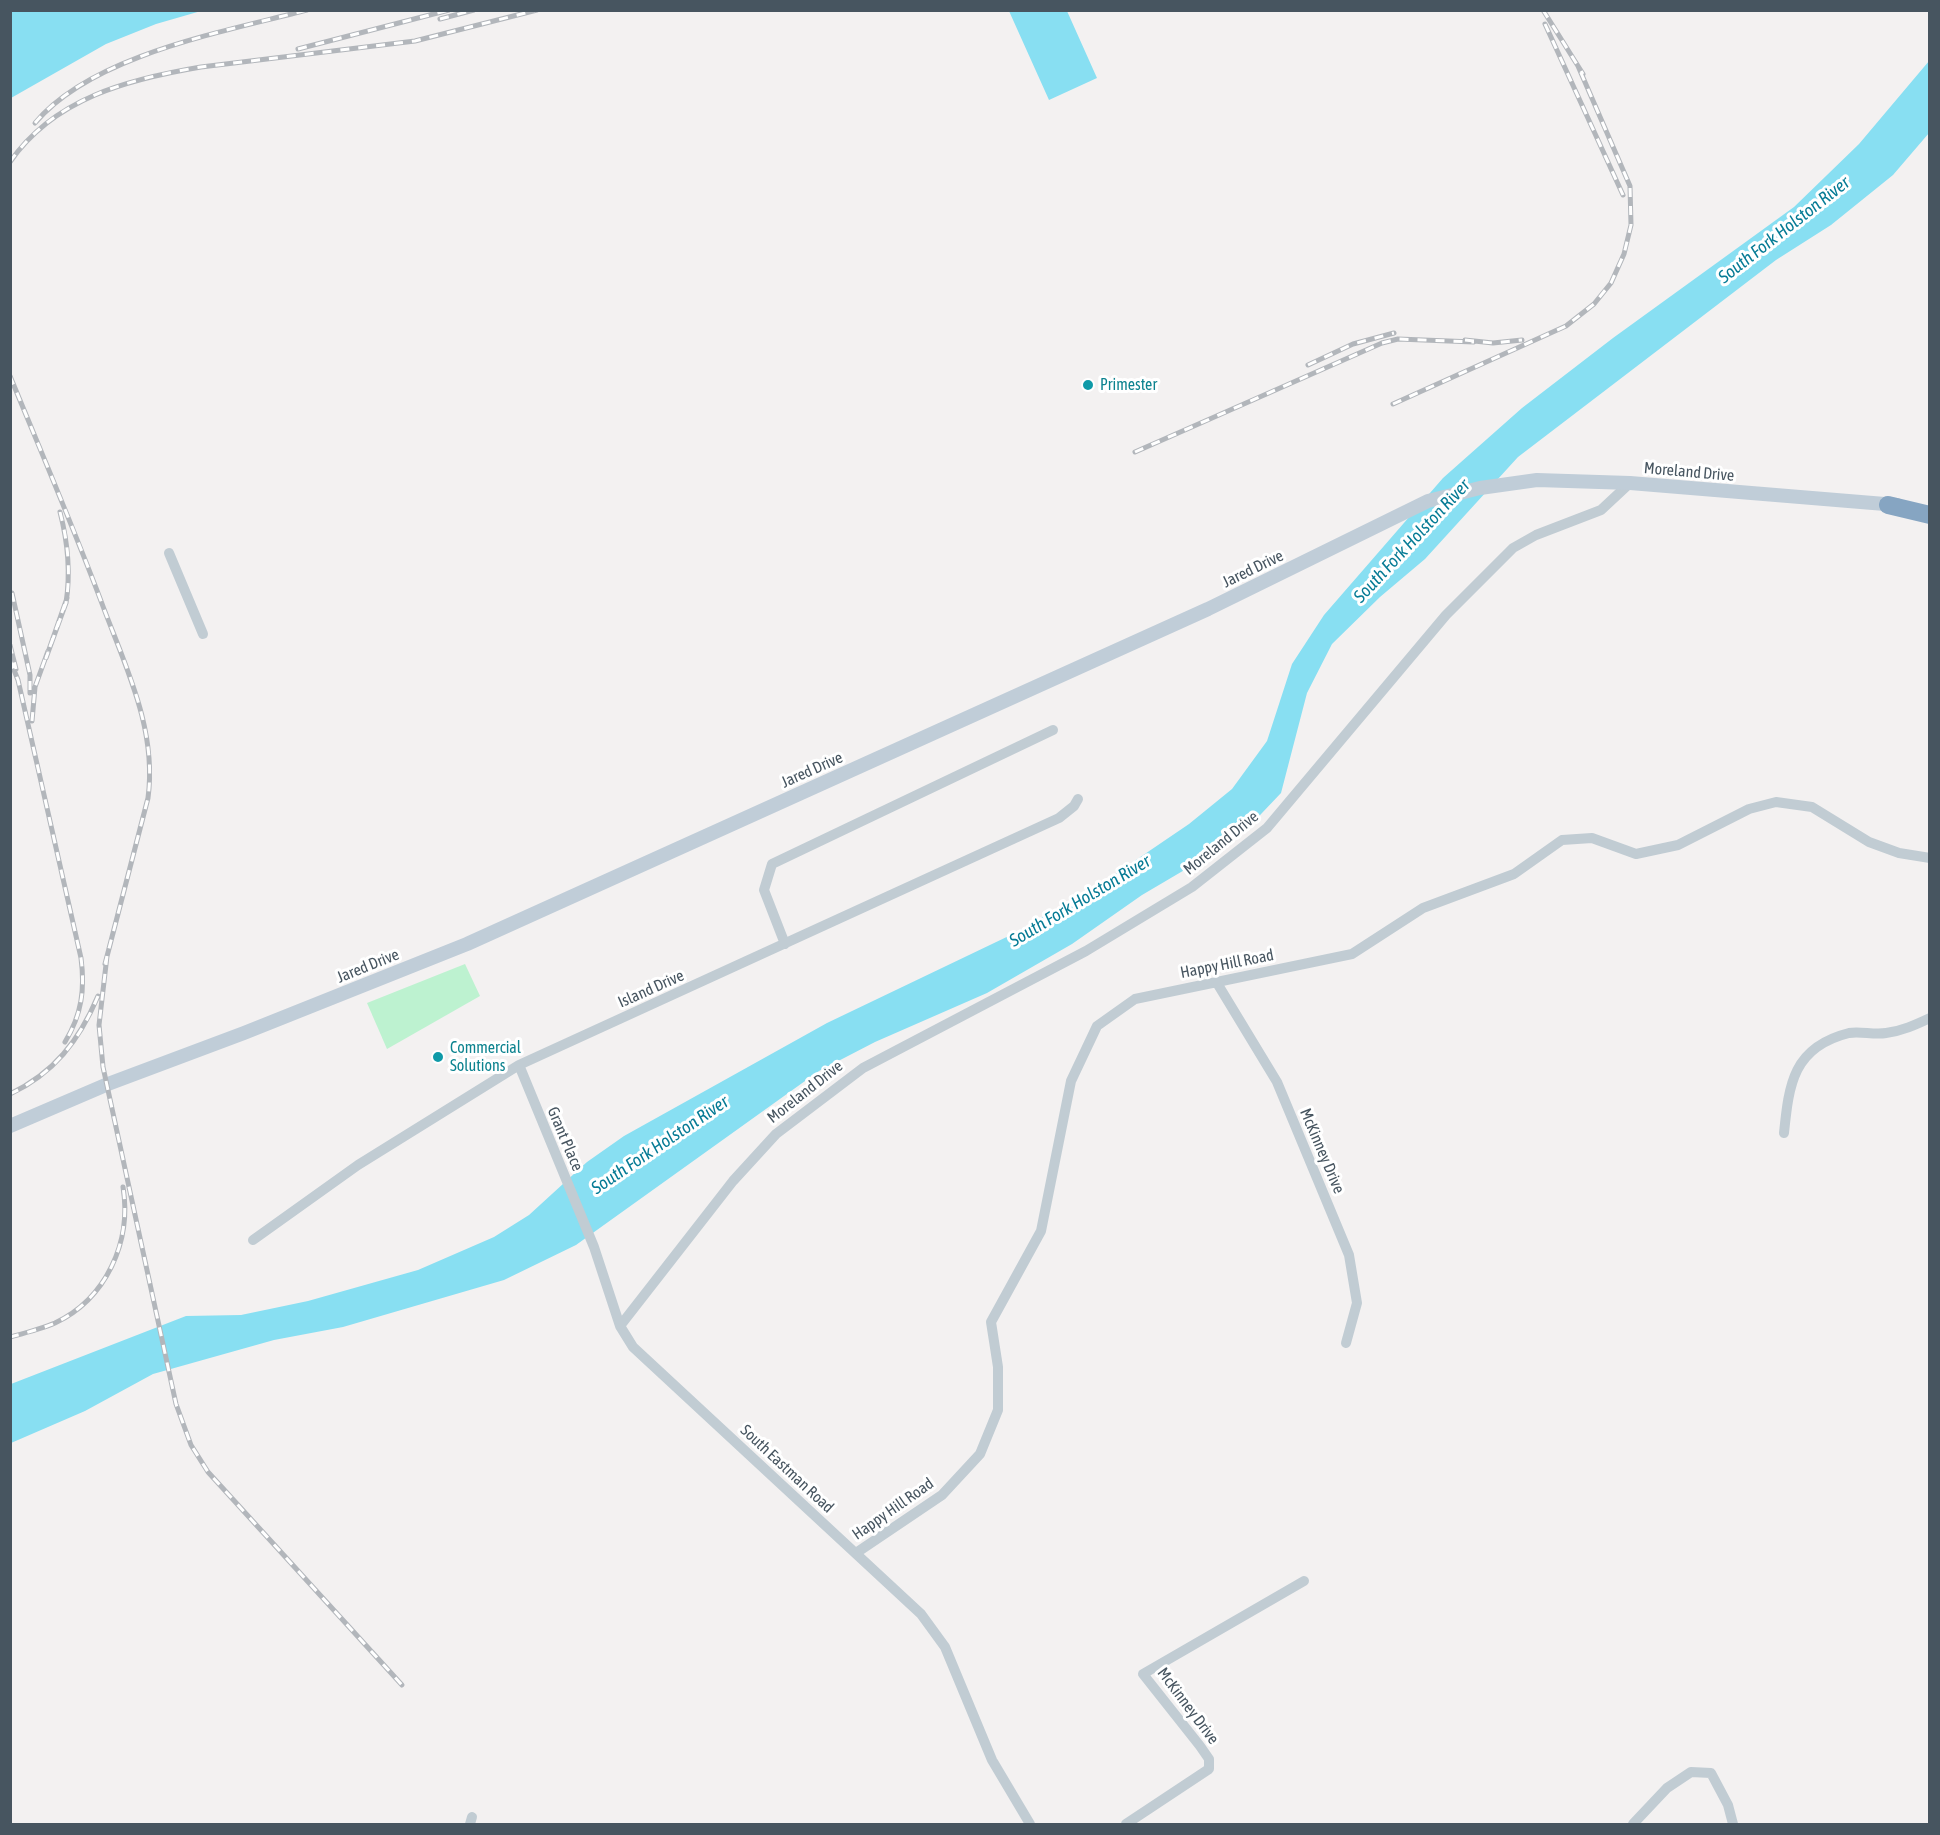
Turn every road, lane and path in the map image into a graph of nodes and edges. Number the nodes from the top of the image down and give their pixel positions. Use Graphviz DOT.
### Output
graph roads {
  1 [pos="1630,483"];
  2 [pos="1888,505"];
  3 [pos="1929,508"];
  4 [pos="1929,515"];
  5 [pos="169,553"];
  6 [pos="203,634"];
  7 [pos="1053,730"];
  8 [pos="1078,799"];
  9 [pos="1929,858"];
  10 [pos="785,944"];
  11 [pos="1217,982"];
  12 [pos="1929,1018"];
  13 [pos="519,1065"];
  14 [pos="10,1126"];
  15 [pos="1784,1133"];
  16 [pos="253,1240"];
  17 [pos="620,1326"];
  18 [pos="1346,1343"];
  19 [pos="856,1553"];
  20 [pos="1304,1581"];
  21 [pos="1030,1824"];
  22 [pos="1126,1824"];
  23 [pos="1633,1824"];
  24 [pos="1733,1824"];
  1 -- 2 [label="main road, Moreland Drive"];
  1 -- 14 [label="main road, Jared Drive"];
  1 -- 17 [label="street, Moreland Drive"];
  2 -- 3 [label="main road, Moreland Drive"];
  2 -- 4 [label="highway"];
  5 -- 6 [label="street"];
  7 -- 10 [label="street"];
  8 -- 10 [label="street, Island Drive"];
  9 -- 11 [label="street, Happy Hill Road"];
  10 -- 13 [label="street, Island Drive"];
  11 -- 18 [label="street, McKinney Drive"];
  11 -- 19 [label="street, Happy Hill Road"];
  12 -- 15 [label="street"];
  13 -- 16 [label="street, Island Drive"];
  13 -- 17 [label="street, Grant Place"];
  17 -- 19 [label="street, South Eastman Road"];
  19 -- 21 [label="street, South Eastman Road"];
  20 -- 22 [label="street, McKinney Drive"];
  23 -- 24 [label="street"];
}
